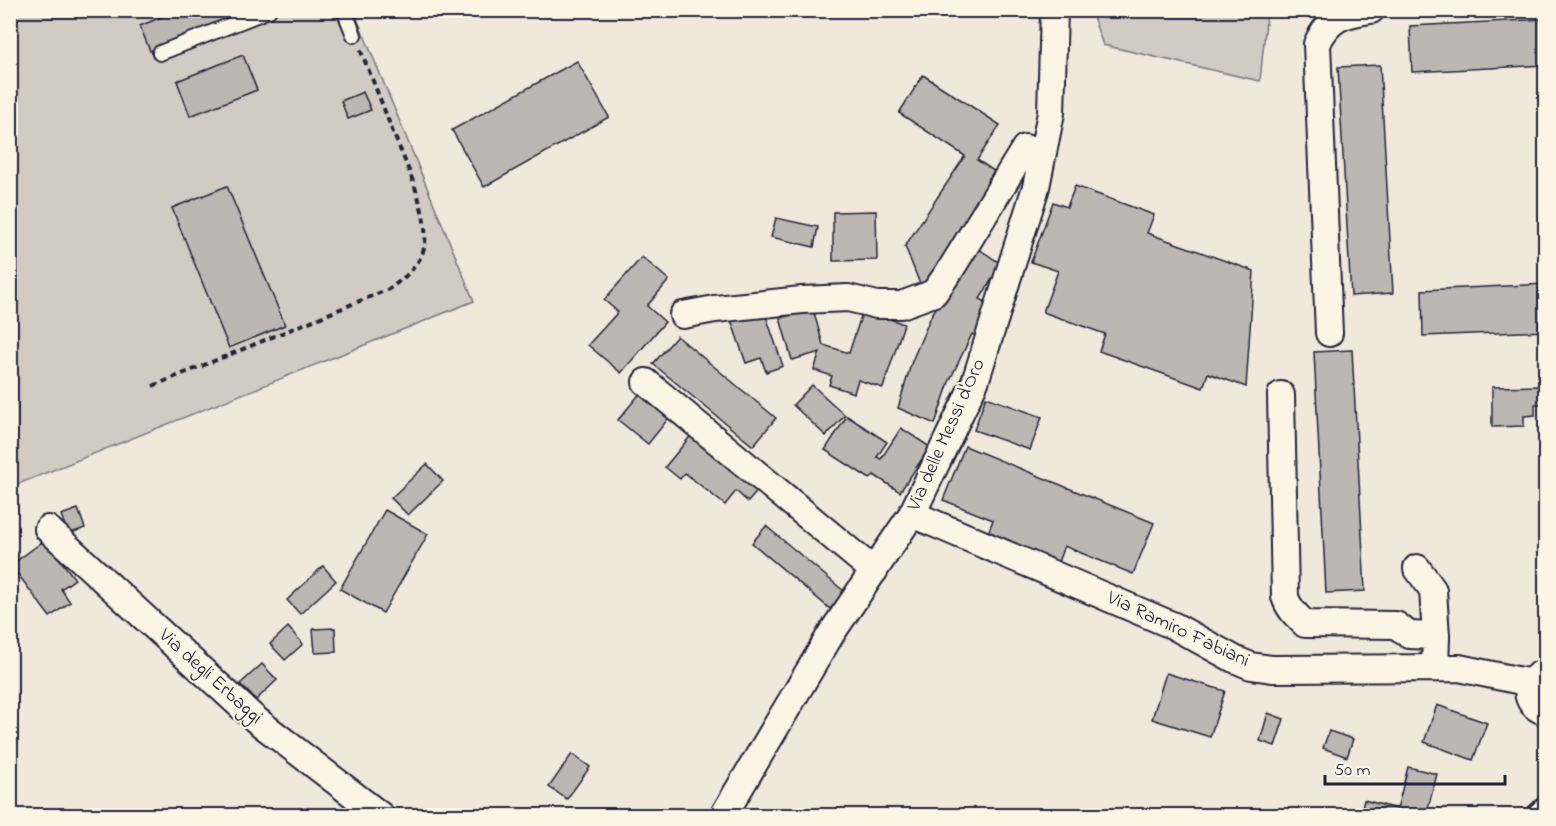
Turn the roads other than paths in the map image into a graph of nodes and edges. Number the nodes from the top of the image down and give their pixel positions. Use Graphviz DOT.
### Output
graph roads {
  1 [pos="269,10"];
  2 [pos="344,10"];
  3 [pos="1054,10"];
  4 [pos="1371,10"];
  5 [pos="354,35"];
  6 [pos="160,53"];
  7 [pos="1042,156"];
  8 [pos="683,315"];
  9 [pos="1329,333"];
  10 [pos="646,382"];
  11 [pos="1281,395"];
  12 [pos="912,514"];
  13 [pos="48,530"];
  14 [pos="1416,568"];
  15 [pos="874,570"];
  16 [pos="1436,636"];
  17 [pos="1435,668"];
  18 [pos="1538,677"];
  19 [pos="1545,712"];
  20 [pos="1545,802"];
  21 [pos="381,816"];
  22 [pos="723,816"];
  23 [pos="1531,816"];
  1 -- 6 [label="lane"];
  2 -- 5 [label="lane"];
  3 -- 7 [label="street, Via delle Messi d'Oro"];
  4 -- 9 [label="street"];
  7 -- 8 [label="street"];
  7 -- 12 [label="street, Via delle Messi d'Oro"];
  10 -- 15 [label="street"];
  11 -- 16 [label="street"];
  12 -- 15 [label="street, Via delle Messi d'Oro"];
  12 -- 17 [label="street, Via Ramiro Fabiani"];
  13 -- 21 [label="street, Via degli Erbaggi"];
  14 -- 16 [label="street"];
  15 -- 22 [label="street, Via delle Messi d'Oro"];
  16 -- 17 [label="street"];
  17 -- 18 [label="street, Via Ramiro Fabiani"];
  18 -- 19 [label="street, Via Ramiro Fabiani"];
  20 -- 23 [label="lane"];
}
